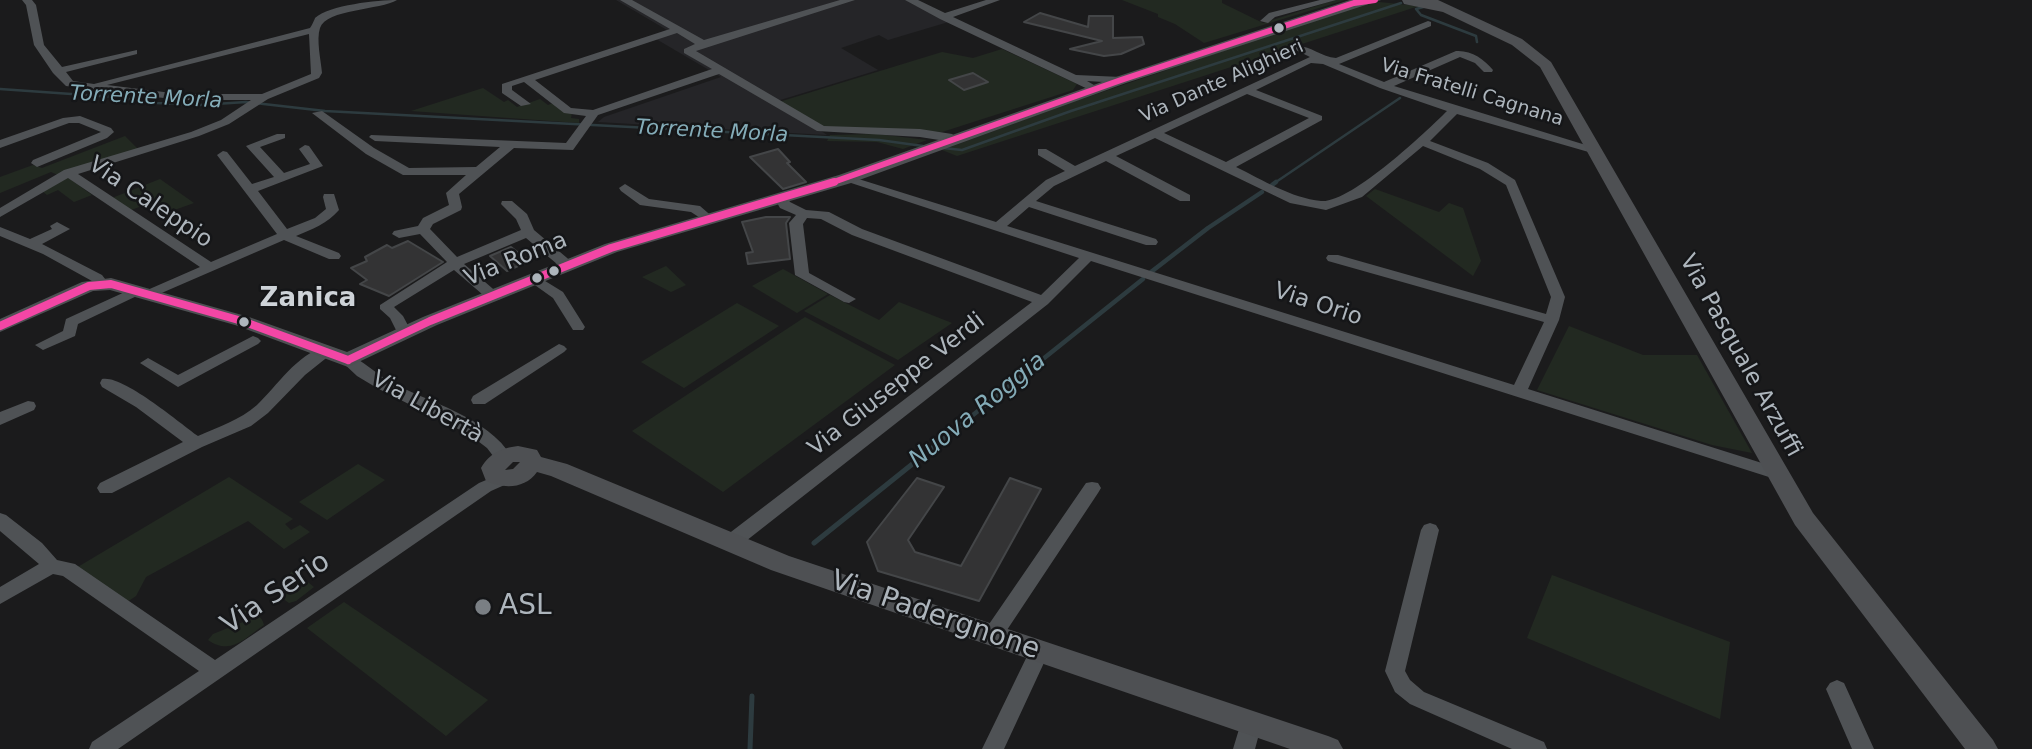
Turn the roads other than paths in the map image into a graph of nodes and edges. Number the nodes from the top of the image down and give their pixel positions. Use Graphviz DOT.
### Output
graph roads {
  1 [pos="27,0"];
  2 [pos="391,0"];
  3 [pos="625,0"];
  4 [pos="850,0"];
  5 [pos="910,0"];
  6 [pos="995,0"];
  7 [pos="1266,0"];
  8 [pos="1331,0"];
  9 [pos="1375,0"];
  10 [pos="1387,0"];
  11 [pos="1411,1"];
  12 [pos="1356,2"];
  13 [pos="1436,4"];
  14 [pos="943,16"];
  15 [pos="1428,24"];
  16 [pos="314,30"];
  17 [pos="678,30"];
  18 [pos="703,44"];
  19 [pos="1300,48"];
  20 [pos="133,52"];
  21 [pos="1322,60"];
  22 [pos="720,70"];
  23 [pos="1488,70"];
  24 [pos="57,71"];
  25 [pos="534,75"];
  26 [pos="1074,76"];
  27 [pos="1121,79"];
  28 [pos="1384,86"];
  29 [pos="90,88"];
  30 [pos="1096,89"];
  31 [pos="1247,90"];
  32 [pos="263,98"];
  33 [pos="525,104"];
  34 [pos="1456,108"];
  35 [pos="1330,112"];
  36 [pos="318,113"];
  37 [pos="1318,118"];
  38 [pos="587,121"];
  39 [pos="1155,133"];
  40 [pos="281,136"];
  41 [pos="375,136"];
  42 [pos="946,141"];
  43 [pos="1422,142"];
  44 [pos="0,144"];
  45 [pos="510,145"];
  46 [pos="305,149"];
  47 [pos="1596,150"];
  48 [pos="1042,152"];
  49 [pos="223,155"];
  50 [pos="1106,156"];
  51 [pos="37,163"];
  52 [pos="1225,168"];
  53 [pos="476,171"];
  54 [pos="1074,171"];
  55 [pos="68,173"];
  56 [pos="282,178"];
  57 [pos="845,179"];
  58 [pos="625,188"];
  59 [pos="249,190"];
  60 [pos="330,197"];
  61 [pos="780,198"];
  62 [pos="1185,198"];
  63 [pos="1026,202"];
  64 [pos="507,204"];
  65 [pos="0,213"];
  66 [pos="345,214"];
  67 [pos="804,214"];
  68 [pos="708,219"];
  69 [pos="320,221"];
  70 [pos="426,225"];
  71 [pos="57,226"];
  72 [pos="998,226"];
  73 [pos="0,231"];
  74 [pos="528,232"];
  75 [pos="399,234"];
  76 [pos="285,235"];
  77 [pos="1151,242"];
  78 [pos="30,243"];
  79 [pos="334,256"];
  80 [pos="1087,257"];
  81 [pos="1333,258"];
  82 [pos="455,263"];
  83 [pos="568,266"];
  84 [pos="209,267"];
  85 [pos="537,280"];
  86 [pos="102,284"];
  87 [pos="144,292"];
  88 [pos="494,297"];
  89 [pos="849,299"];
  90 [pos="1043,301"];
  91 [pos="1552,320"];
  92 [pos="0,326"];
  93 [pos="578,327"];
  94 [pos="404,333"];
  95 [pos="263,335"];
  96 [pos="43,345"];
  97 [pos="559,349"];
  98 [pos="325,352"];
  99 [pos="348,360"];
  100 [pos="148,363"];
  101 [pos="108,383"];
  102 [pos="1519,392"];
  103 [pos="479,400"];
  104 [pos="28,406"];
  105 [pos="0,419"];
  106 [pos="196,443"];
  107 [pos="496,468"];
  108 [pos="1778,474"];
  109 [pos="106,488"];
  110 [pos="1092,488"];
  111 [pos="0,520"];
  112 [pos="1430,530"];
  113 [pos="730,543"];
  114 [pos="51,566"];
  115 [pos="0,596"];
  116 [pos="992,636"];
  117 [pos="1039,652"];
  118 [pos="214,670"];
  119 [pos="1837,689"];
  120 [pos="1248,736"];
  121 [pos="1511,744"];
  122 [pos="100,749"];
  123 [pos="993,749"];
  124 [pos="1328,749"];
  125 [pos="1536,749"];
  126 [pos="1863,749"];
  127 [pos="1983,749"];
  1 -- 24 [label="street"];
  2 -- 16 [label="street"];
  3 -- 17 [label="street"];
  4 -- 18 [label="street"];
  5 -- 14 [label="street"];
  6 -- 14 [label="street"];
  7 -- 8 [label="street"];
  9 -- 12 [label="street, Via Roma"];
  10 -- 11 [label="street"];
  11 -- 13 [label="street, Via Pasquale Arzuffi"];
  12 -- 27 [label="street, Via Roma"];
  13 -- 47 [label="street, Via Pasquale Arzuffi"];
  14 -- 26 [label="street"];
  15 -- 21 [label="street, Via Dante Alighieri"];
  16 -- 29 [label="street"];
  16 -- 32 [label="street"];
  17 -- 18 [label="street"];
  17 -- 25 [label="street"];
  18 -- 22 [label="street"];
  19 -- 21 [label="street, Via Fratelli Cagnana"];
  20 -- 24 [label="street"];
  21 -- 28 [label="street, Via Fratelli Cagnana"];
  21 -- 31 [label="street, Via Dante Alighieri"];
  22 -- 38 [label="street"];
  22 -- 42 [label="street"];
  23 -- 28 [label="street"];
  24 -- 29 [label="street"];
  25 -- 33 [label="street"];
  25 -- 38 [label="street"];
  26 -- 27 [label="street"];
  26 -- 30 [label="street"];
  27 -- 30 [label="street, Via Roma"];
  28 -- 34 [label="street, Via Fratelli Cagnana"];
  29 -- 32 [label="street"];
  30 -- 42 [label="street, Via Roma"];
  31 -- 37 [label="street"];
  31 -- 39 [label="street, Via Dante Alighieri"];
  32 -- 55 [label="street"];
  34 -- 43 [label="street"];
  34 -- 47 [label="street, Via Fratelli Cagnana"];
  35 -- 37 [label="street"];
  36 -- 53 [label="street"];
  37 -- 52 [label="street"];
  38 -- 45 [label="street"];
  39 -- 50 [label="street, Via Dante Alighieri"];
  39 -- 52 [label="street"];
  40 -- 56 [label="street"];
  41 -- 45 [label="street"];
  42 -- 57 [label="street, Via Roma"];
  43 -- 52 [label="street"];
  43 -- 91 [label="street"];
  44 -- 51 [label="street"];
  45 -- 53 [label="street"];
  46 -- 56 [label="street"];
  47 -- 108 [label="street, Via Pasquale Arzuffi"];
  48 -- 54 [label="street"];
  49 -- 59 [label="street"];
  50 -- 54 [label="street, Via Dante Alighieri"];
  50 -- 62 [label="street"];
  53 -- 70 [label="street"];
  54 -- 63 [label="street, Via Dante Alighieri"];
  55 -- 65 [label="street"];
  55 -- 84 [label="street, Via Caleppio"];
  56 -- 59 [label="street"];
  57 -- 61 [label="street, Via Roma"];
  57 -- 72 [label="street, Via Orio"];
  58 -- 68 [label="street"];
  59 -- 76 [label="street"];
  60 -- 69 [label="street"];
  61 -- 67 [label="street"];
  61 -- 68 [label="street, Via Roma"];
  63 -- 72 [label="street, Via Dante Alighieri"];
  63 -- 77 [label="street"];
  64 -- 74 [label="street"];
  66 -- 69 [label="street"];
  67 -- 89 [label="street"];
  67 -- 90 [label="street"];
  68 -- 83 [label="street, Via Roma"];
  69 -- 76 [label="street"];
  70 -- 75 [label="street"];
  70 -- 82 [label="street"];
  71 -- 78 [label="street"];
  72 -- 80 [label="street, Via Orio"];
  73 -- 78 [label="street, Via Libertà"];
  74 -- 82 [label="street"];
  74 -- 83 [label="street"];
  76 -- 79 [label="street"];
  76 -- 84 [label="street"];
  78 -- 86 [label="street, Via Libertà"];
  80 -- 90 [label="street, Via Giuseppe Verdi"];
  80 -- 102 [label="street, Via Orio"];
  81 -- 91 [label="street"];
  82 -- 88 [label="street"];
  82 -- 94 [label="street"];
  83 -- 85 [label="street, Via Roma"];
  84 -- 87 [label="street"];
  85 -- 88 [label="street, Via Roma"];
  85 -- 93 [label="street"];
  86 -- 87 [label="street, Via Libertà"];
  86 -- 92 [label="street"];
  87 -- 95 [label="street, Via Libertà"];
  87 -- 96 [label="street"];
  88 -- 94 [label="street, Via Roma"];
  90 -- 113 [label="street, Via Giuseppe Verdi"];
  91 -- 102 [label="street"];
  94 -- 99 [label="street, Via Roma"];
  95 -- 98 [label="street, Via Libertà"];
  95 -- 100 [label="street"];
  97 -- 103 [label="street"];
  98 -- 99 [label="street, Via Libertà"];
  98 -- 106 [label="street"];
  99 -- 107 [label="street, Via Libertà"];
  101 -- 106 [label="street"];
  102 -- 108 [label="street, Via Orio"];
  104 -- 105 [label="street"];
  106 -- 109 [label="street"];
  107 -- 113 [label="street, Via Padergnone"];
  107 -- 118 [label="street, Via Serio"];
  108 -- 127 [label="street, Via Pasquale Arzuffi"];
  110 -- 116 [label="street"];
  111 -- 114 [label="street"];
  112 -- 121 [label="street"];
  113 -- 116 [label="street, Via Padergnone"];
  114 -- 115 [label="street"];
  114 -- 118 [label="street"];
  116 -- 117 [label="street, Via Padergnone"];
  117 -- 120 [label="street, Via Padergnone"];
  117 -- 123 [label="street"];
  118 -- 122 [label="street, Via Serio"];
  119 -- 126 [label="street"];
  120 -- 124 [label="street, Via Padergnone"];
  121 -- 125 [label="street"];
}
